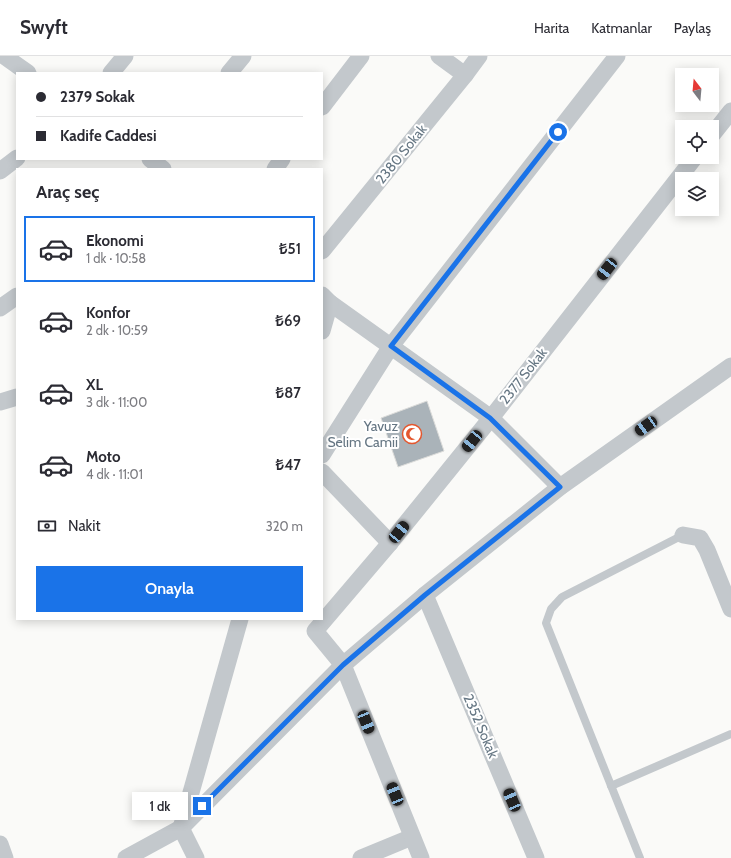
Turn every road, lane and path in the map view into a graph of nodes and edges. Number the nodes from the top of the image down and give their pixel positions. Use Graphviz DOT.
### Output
graph roads {
  1 [pos="4,56"];
  2 [pos="125,56"];
  3 [pos="243,56"];
  4 [pos="361,56"];
  5 [pos="439,56"];
  6 [pos="479,56"];
  7 [pos="617,56"];
  8 [pos="27,72"];
  9 [pos="112,72"];
  10 [pos="230,72"];
  11 [pos="465,75"];
  12 [pos="323,106"];
  13 [pos="731,111"];
  14 [pos="719,126"];
  15 [pos="16,159"];
  16 [pos="690,164"];
  17 [pos="0,171"];
  18 [pos="323,250"];
  19 [pos="16,297"];
  20 [pos="325,301"];
  21 [pos="0,308"];
  22 [pos="323,321"];
  23 [pos="391,346"];
  24 [pos="731,366"];
  25 [pos="16,397"];
  26 [pos="0,402"];
  27 [pos="490,418"];
  28 [pos="323,453"];
  29 [pos="323,473"];
  30 [pos="560,487"];
  31 [pos="683,535"];
  32 [pos="390,543"];
  33 [pos="425,595"];
  34 [pos="731,609"];
  35 [pos="240,620"];
  36 [pos="343,665"];
  37 [pos="731,734"];
  38 [pos="611,786"];
  39 [pos="180,828"];
  40 [pos="412,837"];
  41 [pos="0,844"];
  42 [pos="5,858"];
  43 [pos="126,858"];
  44 [pos="196,858"];
  45 [pos="360,858"];
  46 [pos="421,858"];
  47 [pos="536,858"];
  48 [pos="640,858"];
  1 -- 8 [label="street"];
  2 -- 9 [label="street"];
  3 -- 10 [label="street"];
  4 -- 12 [label="street"];
  5 -- 11 [label="street"];
  6 -- 11 [label="street, 2380 Sokak"];
  7 -- 23 [label="street"];
  11 -- 18 [label="street, 2380 Sokak"];
  13 -- 14 [label="street"];
  15 -- 17 [label="street"];
  16 -- 27 [label="street, 2377 Sokak"];
  19 -- 21 [label="street"];
  20 -- 22 [label="street"];
  20 -- 23 [label="street"];
  23 -- 27 [label="street"];
  23 -- 28 [label="street"];
  24 -- 30 [label="street"];
  25 -- 26 [label="street"];
  27 -- 30 [label="street"];
  27 -- 32 [label="street, 2377 Sokak"];
  29 -- 32 [label="street"];
  30 -- 33 [label="street"];
  31 -- 34 [label="street"];
  31 -- 38 [label="lane"];
  32 -- 36 [label="street, 2377 Sokak"];
  33 -- 36 [label="street"];
  33 -- 47 [label="street, 2352 Sokak"];
  35 -- 39 [label="street"];
  36 -- 39 [label="street"];
  36 -- 40 [label="street"];
  37 -- 38 [label="lane"];
  38 -- 48 [label="lane"];
  39 -- 43 [label="street"];
  39 -- 44 [label="street"];
  40 -- 45 [label="street"];
  40 -- 46 [label="street"];
  41 -- 42 [label="street"];
}
